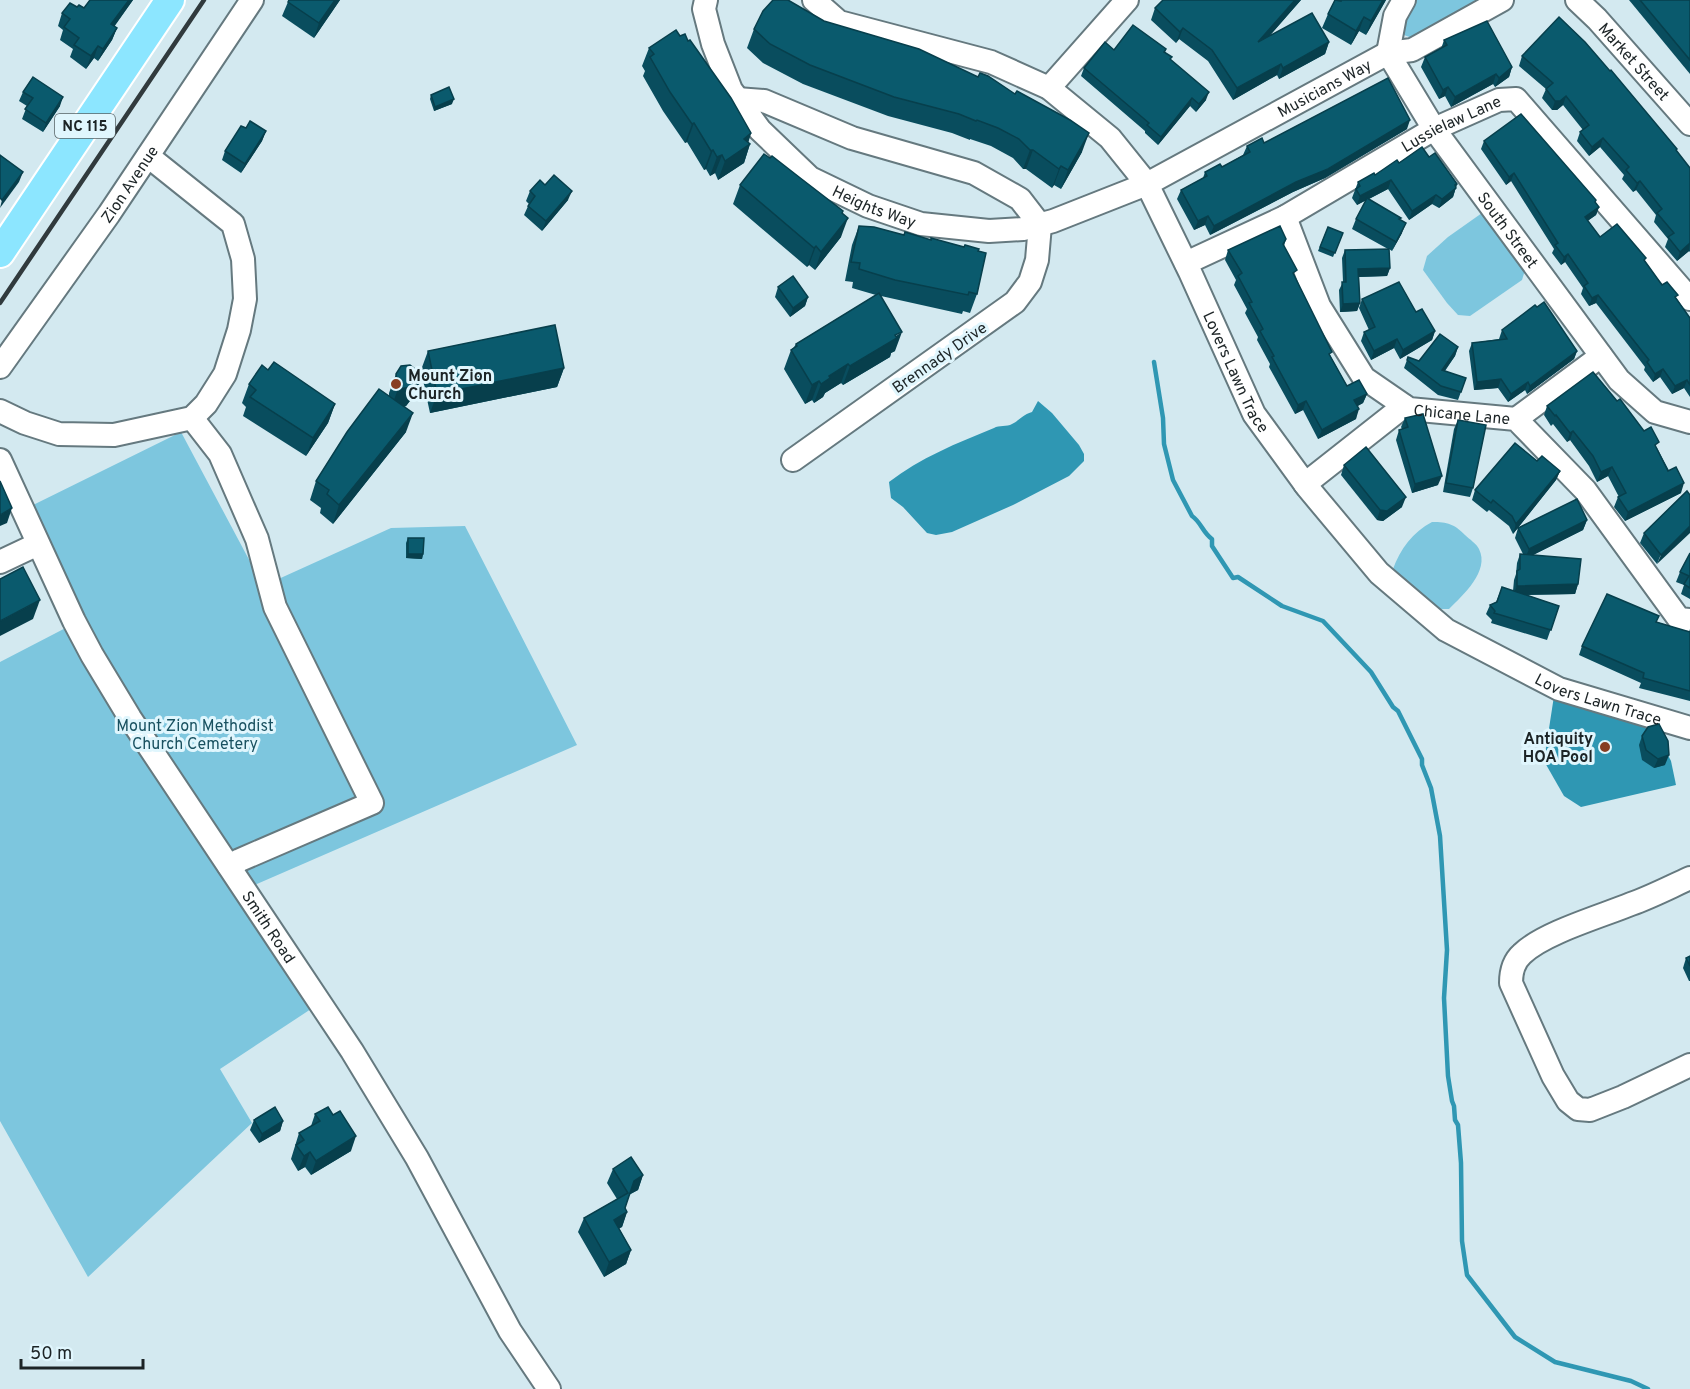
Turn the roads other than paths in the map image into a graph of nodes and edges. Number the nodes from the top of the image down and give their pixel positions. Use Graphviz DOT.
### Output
graph roads {
  1 [pos="170,0"];
  2 [pos="252,0"];
  3 [pos="706,0"];
  4 [pos="814,0"];
  5 [pos="1127,0"];
  6 [pos="1404,0"];
  7 [pos="1502,0"];
  8 [pos="1577,0"];
  9 [pos="1388,53"];
  10 [pos="1049,88"];
  11 [pos="737,99"];
  12 [pos="1690,124"];
  13 [pos="1434,129"];
  14 [pos="148,156"];
  15 [pos="1147,184"];
  16 [pos="1285,217"];
  17 [pos="1040,225"];
  18 [pos="0,252"];
  19 [pos="1186,262"];
  20 [pos="1690,299"];
  21 [pos="1601,356"];
  22 [pos="0,366"];
  23 [pos="1404,406"];
  24 [pos="0,411"];
  25 [pos="192,418"];
  26 [pos="1516,419"];
  27 [pos="1690,422"];
  28 [pos="0,460"];
  29 [pos="794,460"];
  30 [pos="1305,484"];
  31 [pos="38,543"];
  32 [pos="0,562"];
  33 [pos="1690,620"];
  34 [pos="1690,728"];
  35 [pos="229,866"];
  36 [pos="1690,878"];
  37 [pos="1690,1065"];
  38 [pos="549,1389"];
  1 -- 18 [label="main road, NC 115"];
  2 -- 14 [label="street, Zion Avenue"];
  3 -- 11 [label="street, Heights Way"];
  4 -- 10 [label="street, Lovers Lawn Trace"];
  5 -- 10 [label="street"];
  6 -- 9 [label="street"];
  7 -- 9 [label="street, Musicians Way"];
  8 -- 12 [label="street, Market Street"];
  9 -- 13 [label="street, South Street"];
  9 -- 15 [label="street, Musicians Way"];
  10 -- 15 [label="street, Lovers Lawn Trace"];
  11 -- 17 [label="street"];
  11 -- 17 [label="street, Heights Way"];
  13 -- 16 [label="street, Lussielaw Lane"];
  13 -- 20 [label="street, Lussielaw Lane"];
  13 -- 21 [label="street, South Street"];
  14 -- 22 [label="street, Zion Avenue"];
  14 -- 25 [label="street"];
  15 -- 17 [label="street, Heights Way"];
  15 -- 19 [label="street, Lovers Lawn Trace"];
  16 -- 19 [label="street, Lussielaw Lane"];
  16 -- 23 [label="street, Chicane Lane"];
  17 -- 29 [label="street, Brennady Drive"];
  19 -- 30 [label="street, Lovers Lawn Trace"];
  21 -- 26 [label="street"];
  21 -- 27 [label="street, South Street"];
  23 -- 26 [label="street, Chicane Lane"];
  23 -- 30 [label="street"];
  24 -- 25 [label="street"];
  25 -- 35 [label="street"];
  26 -- 33 [label="street, Chicane Lane"];
  28 -- 31 [label="street, Smith Road"];
  30 -- 34 [label="street, Lovers Lawn Trace"];
  31 -- 32 [label="street"];
  31 -- 35 [label="street, Smith Road"];
  35 -- 38 [label="street, Smith Road"];
  36 -- 37 [label="street"];
}
